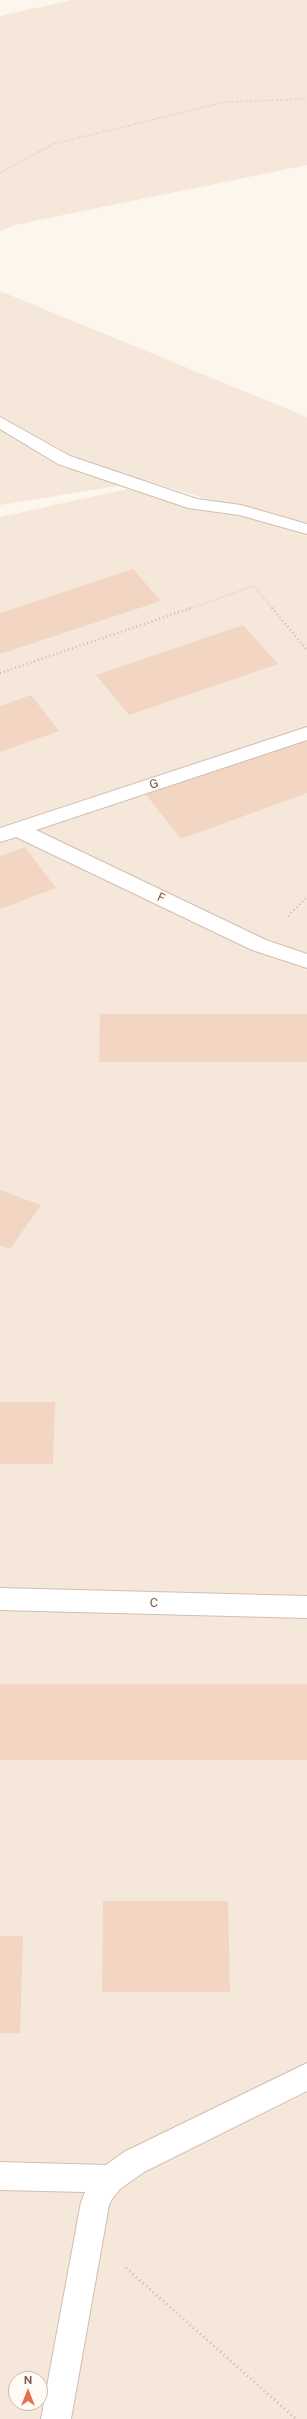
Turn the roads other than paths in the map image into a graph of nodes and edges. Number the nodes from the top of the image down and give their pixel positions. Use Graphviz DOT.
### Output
graph roads {
  1 [pos="0,422"];
  2 [pos="307,529"];
  3 [pos="307,733"];
  4 [pos="9,832"];
  5 [pos="307,961"];
  6 [pos="0,1599"];
  7 [pos="307,1607"];
  8 [pos="307,2077"];
  9 [pos="0,2176"];
  10 [pos="110,2179"];
  11 [pos="56,2419"];
  1 -- 2 [label="street"];
  3 -- 4 [label="street, G"];
  4 -- 5 [label="street, F"];
  6 -- 7 [label="street, C"];
  8 -- 10 [label="street"];
  9 -- 10 [label="street"];
  10 -- 11 [label="street"];
}
